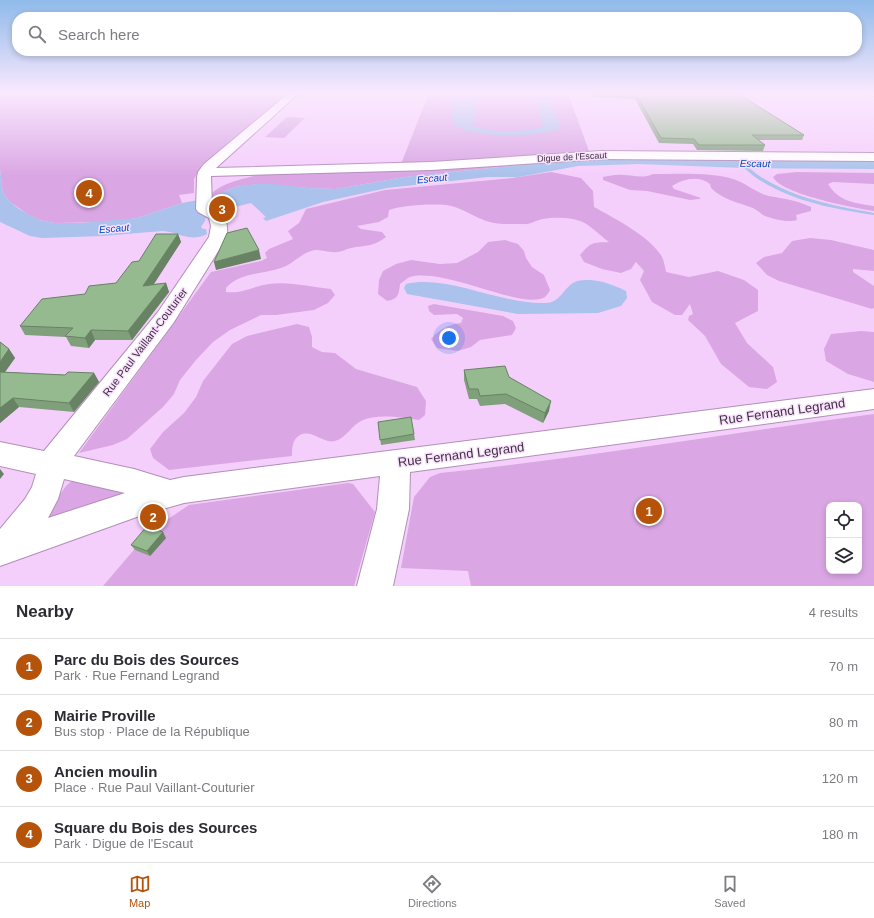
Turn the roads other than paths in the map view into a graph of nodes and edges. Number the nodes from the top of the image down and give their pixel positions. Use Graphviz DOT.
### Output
graph roads {
  1 [pos="262,120"];
  2 [pos="874,157"];
  3 [pos="270,170"];
  4 [pos="205,172"];
  5 [pos="211,195"];
  6 [pos="874,399"];
  7 [pos="0,454"];
  8 [pos="394,462"];
  9 [pos="51,464"];
  10 [pos="167,493"];
  11 [pos="2,549"];
  12 [pos="375,586"];
  1 -- 4 [label="street"];
  2 -- 3 [label="street, Digue de l'Escaut"];
  3 -- 4 [label="street, Digue de l'Escaut"];
  3 -- 5 [label="street, Digue de l'Escaut"];
  4 -- 5 [label="street"];
  5 -- 9 [label="street, Rue Paul Vaillant-Couturier"];
  6 -- 8 [label="street, Rue Fernand Legrand"];
  7 -- 9 [label="street, Rue Fernand Legrand"];
  8 -- 10 [label="street, Rue Fernand Legrand"];
  8 -- 12 [label="street"];
  9 -- 10 [label="street, Rue Fernand Legrand"];
  9 -- 11 [label="street"];
  10 -- 11 [label="street"];
}
